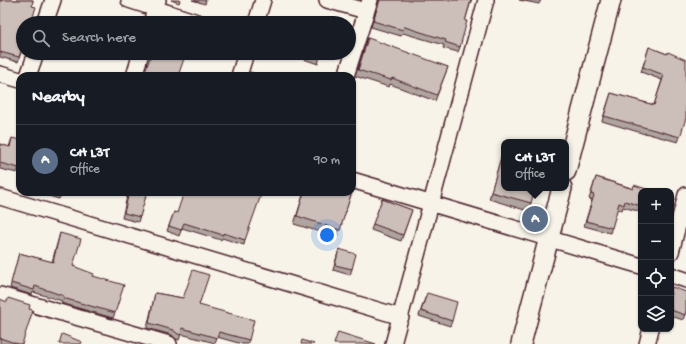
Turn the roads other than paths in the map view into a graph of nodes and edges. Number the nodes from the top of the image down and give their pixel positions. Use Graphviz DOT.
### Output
graph roads {
  1 [pos="52,0"];
  2 [pos="129,0"];
  3 [pos="263,0"];
  4 [pos="327,0"];
  5 [pos="486,0"];
  6 [pos="611,0"];
  7 [pos="156,4"];
  8 [pos="368,6"];
  9 [pos="47,16"];
  10 [pos="152,16"];
  11 [pos="184,16"];
  12 [pos="258,16"];
  13 [pos="356,44"];
  14 [pos="34,60"];
  15 [pos="139,60"];
  16 [pos="244,60"];
  17 [pos="351,60"];
  18 [pos="29,72"];
  19 [pos="135,72"];
  20 [pos="240,72"];
  21 [pos="347,72"];
  22 [pos="0,74"];
  23 [pos="16,79"];
  24 [pos="569,160"];
  25 [pos="356,181"];
  26 [pos="561,191"];
  27 [pos="686,195"];
  28 [pos="0,197"];
  29 [pos="431,204"];
  30 [pos="548,238"];
  31 [pos="674,241"];
  32 [pos="638,265"];
  33 [pos="674,276"];
  34 [pos="686,280"];
  35 [pos="0,295"];
  36 [pos="401,317"];
  37 [pos="650,332"];
  38 [pos="169,344"];
  39 [pos="393,344"];
  40 [pos="521,344"];
  41 [pos="647,344"];
  1 -- 9 [label="street"];
  2 -- 7 [label="street"];
  3 -- 12 [label="street"];
  4 -- 8 [label="street"];
  5 -- 29 [label="street"];
  6 -- 24 [label="street"];
  7 -- 10 [label="street"];
  7 -- 11 [label="street"];
  8 -- 13 [label="street"];
  14 -- 18 [label="street"];
  15 -- 19 [label="street"];
  16 -- 20 [label="street"];
  17 -- 21 [label="street"];
  22 -- 23 [label="street"];
  25 -- 29 [label="street"];
  26 -- 30 [label="street"];
  27 -- 31 [label="street"];
  28 -- 36 [label="street"];
  29 -- 30 [label="street"];
  29 -- 36 [label="street"];
  30 -- 32 [label="street"];
  30 -- 40 [label="street"];
  33 -- 34 [label="street"];
  35 -- 38 [label="street"];
  36 -- 39 [label="street"];
  37 -- 41 [label="street"];
}
